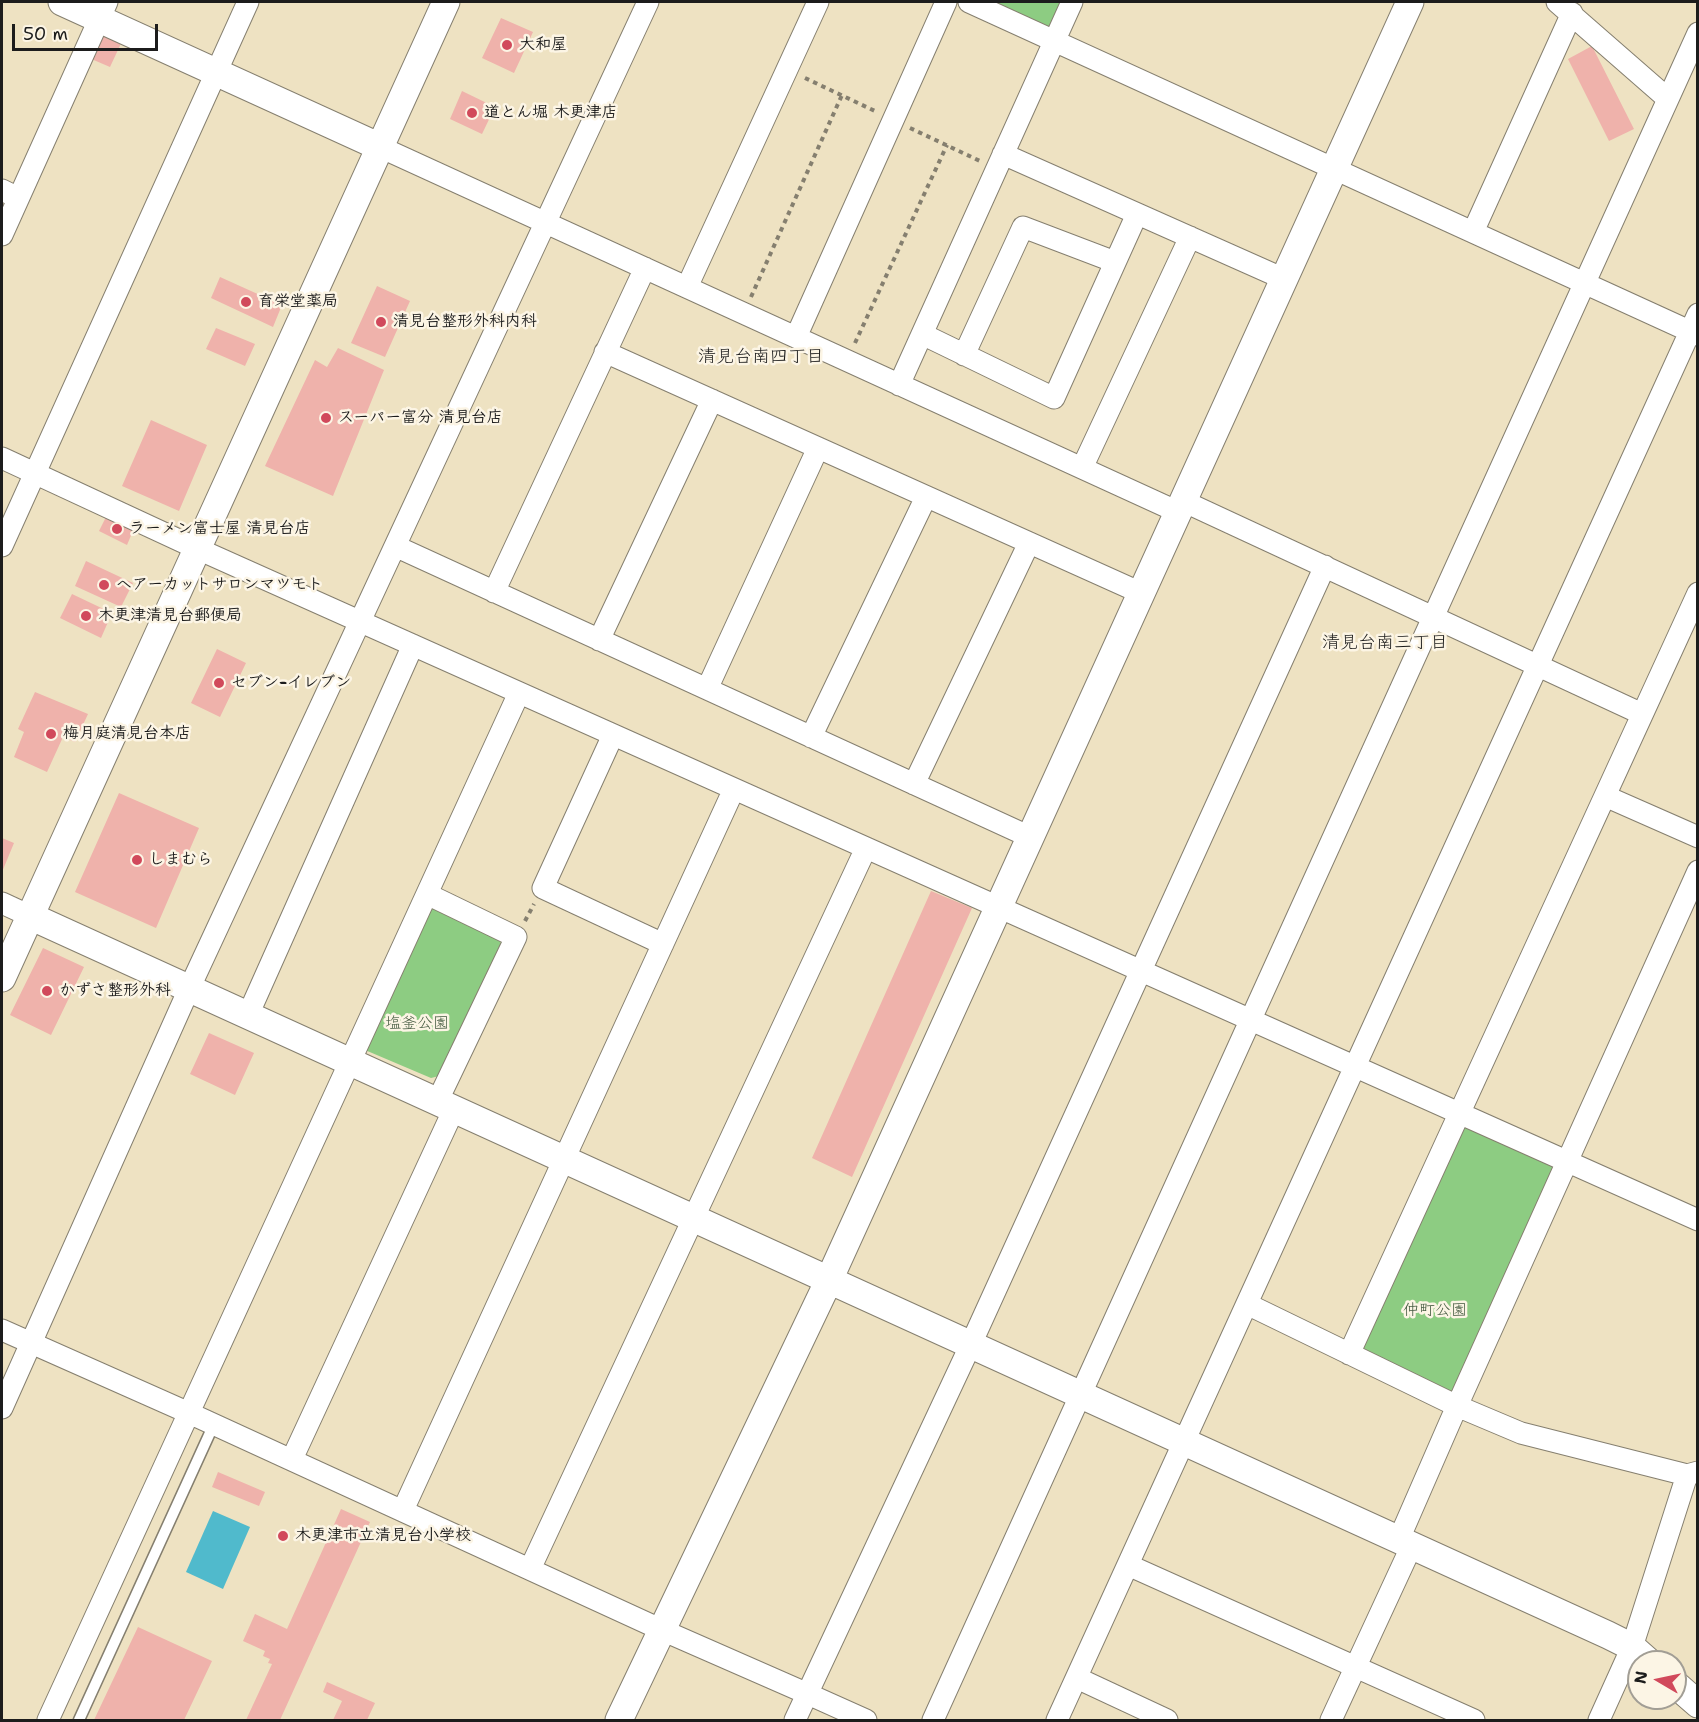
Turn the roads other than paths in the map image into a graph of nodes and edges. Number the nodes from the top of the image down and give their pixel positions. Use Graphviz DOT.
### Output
graph roads {
  1 [pos="62,2"];
  2 [pos="248,2"];
  3 [pos="446,2"];
  4 [pos="648,2"];
  5 [pos="818,2"];
  6 [pos="946,2"];
  7 [pos="969,2"];
  8 [pos="1072,2"];
  9 [pos="1410,2"];
  10 [pos="1565,7"];
  11 [pos="103,10"];
  12 [pos="1698,33"];
  13 [pos="1054,41"];
  14 [pos="216,72"];
  15 [pos="1668,99"];
  16 [pos="380,147"];
  17 [pos="1000,161"];
  18 [pos="1334,168"];
  19 [pos="10,194"];
  20 [pos="1137,214"];
  21 [pos="546,222"];
  22 [pos="1473,232"];
  23 [pos="2,235"];
  24 [pos="1190,237"];
  25 [pos="1115,262"];
  26 [pos="645,268"];
  27 [pos="1284,279"];
  28 [pos="1584,283"];
  29 [pos="687,287"];
  30 [pos="1695,327"];
  31 [pos="922,334"];
  32 [pos="796,337"];
  33 [pos="605,352"];
  34 [pos="964,355"];
  35 [pos="899,385"];
  36 [pos="712,400"];
  37 [pos="818,448"];
  38 [pos="2,458"];
  39 [pos="1082,468"];
  40 [pos="34,474"];
  41 [pos="926,497"];
  42 [pos="1180,507"];
  43 [pos="1029,543"];
  44 [pos="2,546"];
  45 [pos="395,546"];
  46 [pos="198,549"];
  47 [pos="1325,566"];
  48 [pos="494,592"];
  49 [pos="1141,593"];
  50 [pos="1698,593"];
  51 [pos="1433,617"];
  52 [pos="360,622"];
  53 [pos="599,640"];
  54 [pos="413,645"];
  55 [pos="1538,665"];
  56 [pos="707,689"];
  57 [pos="519,693"];
  58 [pos="1642,714"];
  59 [pos="613,735"];
  60 [pos="811,737"];
  61 [pos="914,784"];
  62 [pos="734,789"];
  63 [pos="1605,796"];
  64 [pos="1030,837"];
  65 [pos="1698,837"];
  66 [pos="866,848"];
  67 [pos="1698,871"];
  68 [pos="428,894"];
  69 [pos="2,903"];
  70 [pos="998,907"];
  71 [pos="30,916"];
  72 [pos="663,944"];
  73 [pos="1141,971"];
  74 [pos="2,978"];
  75 [pos="189,989"];
  76 [pos="248,1015"];
  77 [pos="1251,1020"];
  78 [pos="350,1062"];
  79 [pos="1355,1067"];
  80 [pos="445,1105"];
  81 [pos="1459,1114"];
  82 [pos="564,1159"];
  83 [pos="1568,1162"];
  84 [pos="693,1219"];
  85 [pos="1698,1220"];
  86 [pos="829,1280"];
  87 [pos="1247,1304"];
  88 [pos="2,1330"];
  89 [pos="31,1343"];
  90 [pos="971,1344"];
  91 [pos="1349,1354"];
  92 [pos="1081,1395"];
  93 [pos="1457,1406"];
  94 [pos="2,1407"];
  95 [pos="189,1413"];
  96 [pos="214,1424"];
  97 [pos="1185,1441"];
  98 [pos="292,1459"];
  99 [pos="1692,1473"];
  100 [pos="404,1510"];
  101 [pos="1406,1542"];
  102 [pos="1128,1565"];
  103 [pos="530,1569"];
  104 [pos="662,1630"];
  105 [pos="1633,1650"];
  106 [pos="1642,1650"];
  107 [pos="1355,1667"];
  108 [pos="1627,1676"];
  109 [pos="1077,1678"];
  110 [pos="808,1694"];
  111 [pos="48,1720"];
  112 [pos="79,1720"];
  113 [pos="619,1720"];
  114 [pos="795,1720"];
  115 [pos="866,1720"];
  116 [pos="933,1720"];
  117 [pos="1058,1720"];
  118 [pos="1167,1720"];
  119 [pos="1331,1720"];
  120 [pos="1474,1720"];
  121 [pos="1599,1720"];
  1 -- 11 [label="street"];
  2 -- 14 [label="street"];
  3 -- 16 [label="street"];
  4 -- 21 [label="street"];
  5 -- 29 [label="street"];
  6 -- 32 [label="street"];
  7 -- 13 [label="street"];
  8 -- 13 [label="street"];
  9 -- 18 [label="street"];
  10 -- 15 [label="street"];
  10 -- 22 [label="street"];
  11 -- 14 [label="street"];
  11 -- 19 [label="street"];
  12 -- 15 [label="street"];
  13 -- 17 [label="street"];
  13 -- 18 [label="street"];
  14 -- 16 [label="street"];
  14 -- 40 [label="street"];
  15 -- 28 [label="street"];
  16 -- 21 [label="street"];
  16 -- 46 [label="street"];
  17 -- 20 [label="street"];
  17 -- 31 [label="street"];
  18 -- 22 [label="street"];
  18 -- 27 [label="street"];
  19 -- 23 [label="street"];
  20 -- 24 [label="street"];
  20 -- 25 [label="street"];
  21 -- 26 [label="street"];
  21 -- 45 [label="street"];
  22 -- 28 [label="street"];
  24 -- 27 [label="street"];
  24 -- 39 [label="street"];
  25 -- 34 [label="street"];
  25 -- 34 [label="street"];
  26 -- 29 [label="street"];
  26 -- 33 [label="street"];
  27 -- 42 [label="street"];
  28 -- 30 [label="street"];
  28 -- 51 [label="street"];
  29 -- 32 [label="street"];
  30 -- 55 [label="street"];
  31 -- 34 [label="street"];
  31 -- 35 [label="street"];
  32 -- 35 [label="street"];
  33 -- 36 [label="street"];
  33 -- 48 [label="street"];
  35 -- 39 [label="street"];
  36 -- 37 [label="street"];
  36 -- 53 [label="street"];
  37 -- 41 [label="street"];
  37 -- 56 [label="street"];
  38 -- 40 [label="street"];
  39 -- 42 [label="street"];
  40 -- 44 [label="street"];
  40 -- 46 [label="street"];
  41 -- 43 [label="street"];
  41 -- 60 [label="street"];
  42 -- 47 [label="street"];
  42 -- 49 [label="street"];
  43 -- 49 [label="street"];
  43 -- 61 [label="street"];
  45 -- 48 [label="street"];
  45 -- 52 [label="street"];
  46 -- 52 [label="street"];
  46 -- 71 [label="street"];
  47 -- 51 [label="street"];
  47 -- 73 [label="street"];
  48 -- 53 [label="street"];
  49 -- 64 [label="street"];
  50 -- 58 [label="street"];
  51 -- 55 [label="street"];
  51 -- 77 [label="street"];
  52 -- 54 [label="street"];
  52 -- 75 [label="street"];
  53 -- 56 [label="street"];
  54 -- 57 [label="street"];
  54 -- 76 [label="street"];
  55 -- 58 [label="street"];
  55 -- 79 [label="street"];
  56 -- 60 [label="street"];
  57 -- 59 [label="street"];
  57 -- 68 [label="street"];
  58 -- 63 [label="street"];
  59 -- 62 [label="street"];
  59 -- 72 [label="street"];
  60 -- 61 [label="street"];
  61 -- 64 [label="street"];
  62 -- 66 [label="street"];
  62 -- 72 [label="street"];
  63 -- 65 [label="street"];
  63 -- 81 [label="street"];
  64 -- 70 [label="street"];
  66 -- 70 [label="street"];
  66 -- 84 [label="street"];
  67 -- 83 [label="street"];
  68 -- 78 [label="street"];
  68 -- 80 [label="street"];
  69 -- 71 [label="street"];
  70 -- 73 [label="street"];
  70 -- 86 [label="street"];
  71 -- 74 [label="street"];
  71 -- 75 [label="street"];
  72 -- 82 [label="street"];
  73 -- 77 [label="street"];
  73 -- 90 [label="street"];
  75 -- 76 [label="street"];
  75 -- 89 [label="street"];
  76 -- 78 [label="street"];
  77 -- 79 [label="street"];
  77 -- 92 [label="street"];
  78 -- 80 [label="street"];
  78 -- 95 [label="street"];
  79 -- 81 [label="street"];
  79 -- 87 [label="street"];
  80 -- 82 [label="street"];
  80 -- 98 [label="street"];
  81 -- 83 [label="street"];
  81 -- 91 [label="street"];
  82 -- 84 [label="street"];
  82 -- 100 [label="street"];
  83 -- 85 [label="street"];
  83 -- 93 [label="street"];
  84 -- 86 [label="street"];
  84 -- 103 [label="street"];
  86 -- 90 [label="street"];
  86 -- 104 [label="street"];
  87 -- 91 [label="street"];
  87 -- 97 [label="street"];
  88 -- 89 [label="street"];
  89 -- 94 [label="street"];
  89 -- 95 [label="street"];
  90 -- 92 [label="street"];
  90 -- 110 [label="street"];
  91 -- 93 [label="street"];
  92 -- 97 [label="street"];
  92 -- 116 [label="street"];
  93 -- 99 [label="street"];
  93 -- 101 [label="street"];
  95 -- 96 [label="street"];
  95 -- 111 [label="street"];
  96 -- 98 [label="street"];
  96 -- 112 [label="lane"];
  97 -- 101 [label="street"];
  97 -- 102 [label="street"];
  98 -- 100 [label="street"];
  99 -- 106 [label="street"];
  100 -- 103 [label="street"];
  101 -- 105 [label="street"];
  101 -- 107 [label="street"];
  102 -- 107 [label="street"];
  102 -- 109 [label="street"];
  103 -- 104 [label="street"];
  104 -- 110 [label="street"];
  104 -- 113 [label="street"];
  107 -- 119 [label="street"];
  107 -- 120 [label="street"];
  108 -- 121 [label="street"];
  109 -- 117 [label="street"];
  109 -- 118 [label="street"];
  110 -- 114 [label="street"];
  110 -- 115 [label="street"];
}
